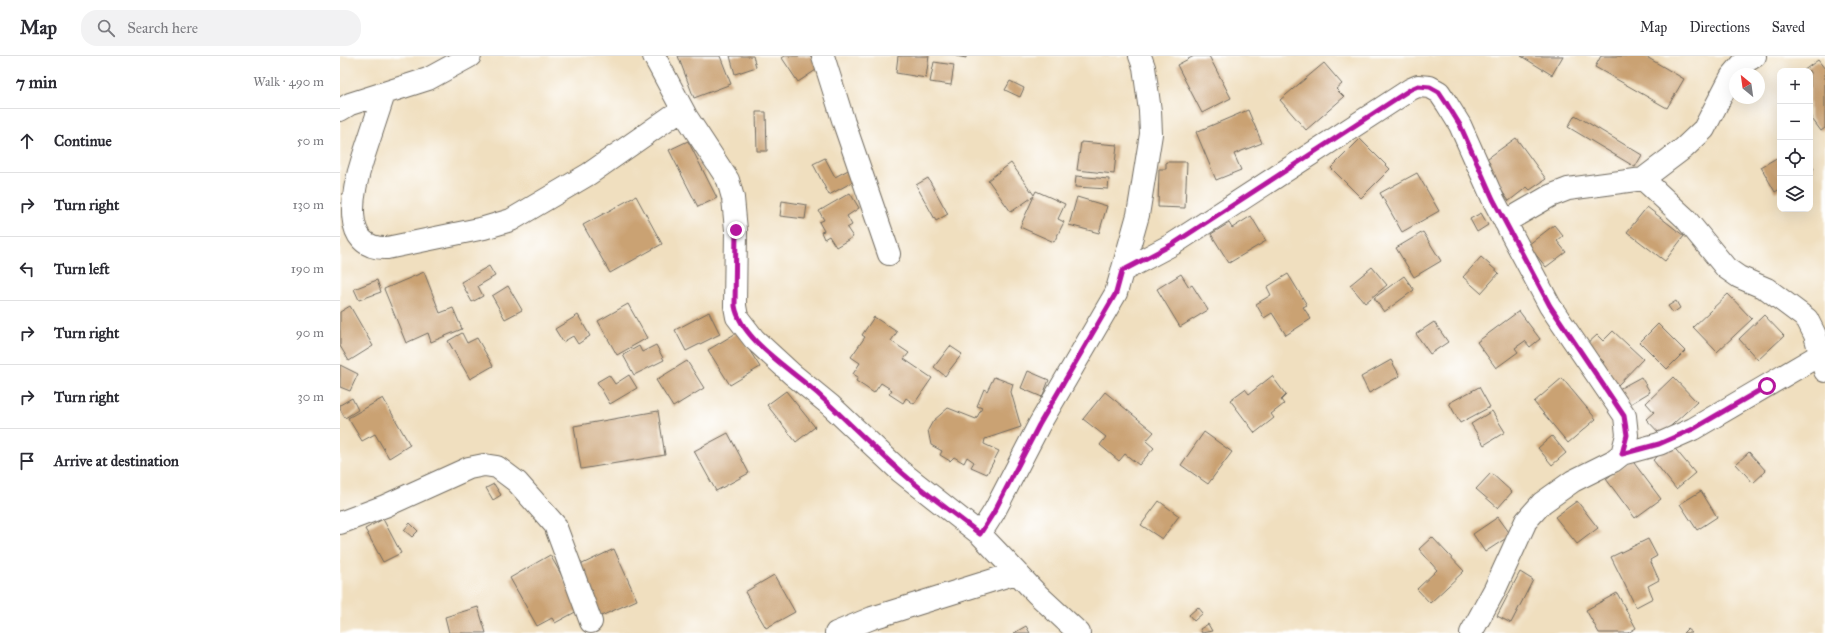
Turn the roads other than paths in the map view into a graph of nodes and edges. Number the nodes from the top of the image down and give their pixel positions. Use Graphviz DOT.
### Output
graph roads {
  1 [pos="470,56"];
  2 [pos="654,56"];
  3 [pos="823,56"];
  4 [pos="1140,56"];
  5 [pos="1755,56"];
  6 [pos="384,94"];
  7 [pos="343,108"];
  8 [pos="682,109"];
  9 [pos="1643,179"];
  10 [pos="1505,222"];
  11 [pos="889,254"];
  12 [pos="1122,271"];
  13 [pos="1823,363"];
  14 [pos="1622,454"];
  15 [pos="340,523"];
  16 [pos="980,534"];
  17 [pos="1016,572"];
  18 [pos="591,622"];
  19 [pos="836,633"];
  20 [pos="1080,633"];
  21 [pos="1471,633"];
  1 -- 6 [label="street"];
  2 -- 8 [label="street"];
  3 -- 11 [label="street"];
  4 -- 12 [label="street"];
  5 -- 9 [label="street"];
  6 -- 7 [label="street"];
  6 -- 8 [label="street"];
  8 -- 16 [label="street"];
  9 -- 10 [label="street"];
  9 -- 13 [label="street"];
  10 -- 12 [label="street"];
  10 -- 14 [label="street"];
  12 -- 16 [label="street"];
  13 -- 14 [label="street"];
  14 -- 21 [label="street"];
  15 -- 18 [label="street"];
  16 -- 17 [label="street"];
  17 -- 19 [label="street"];
  17 -- 20 [label="street"];
}
